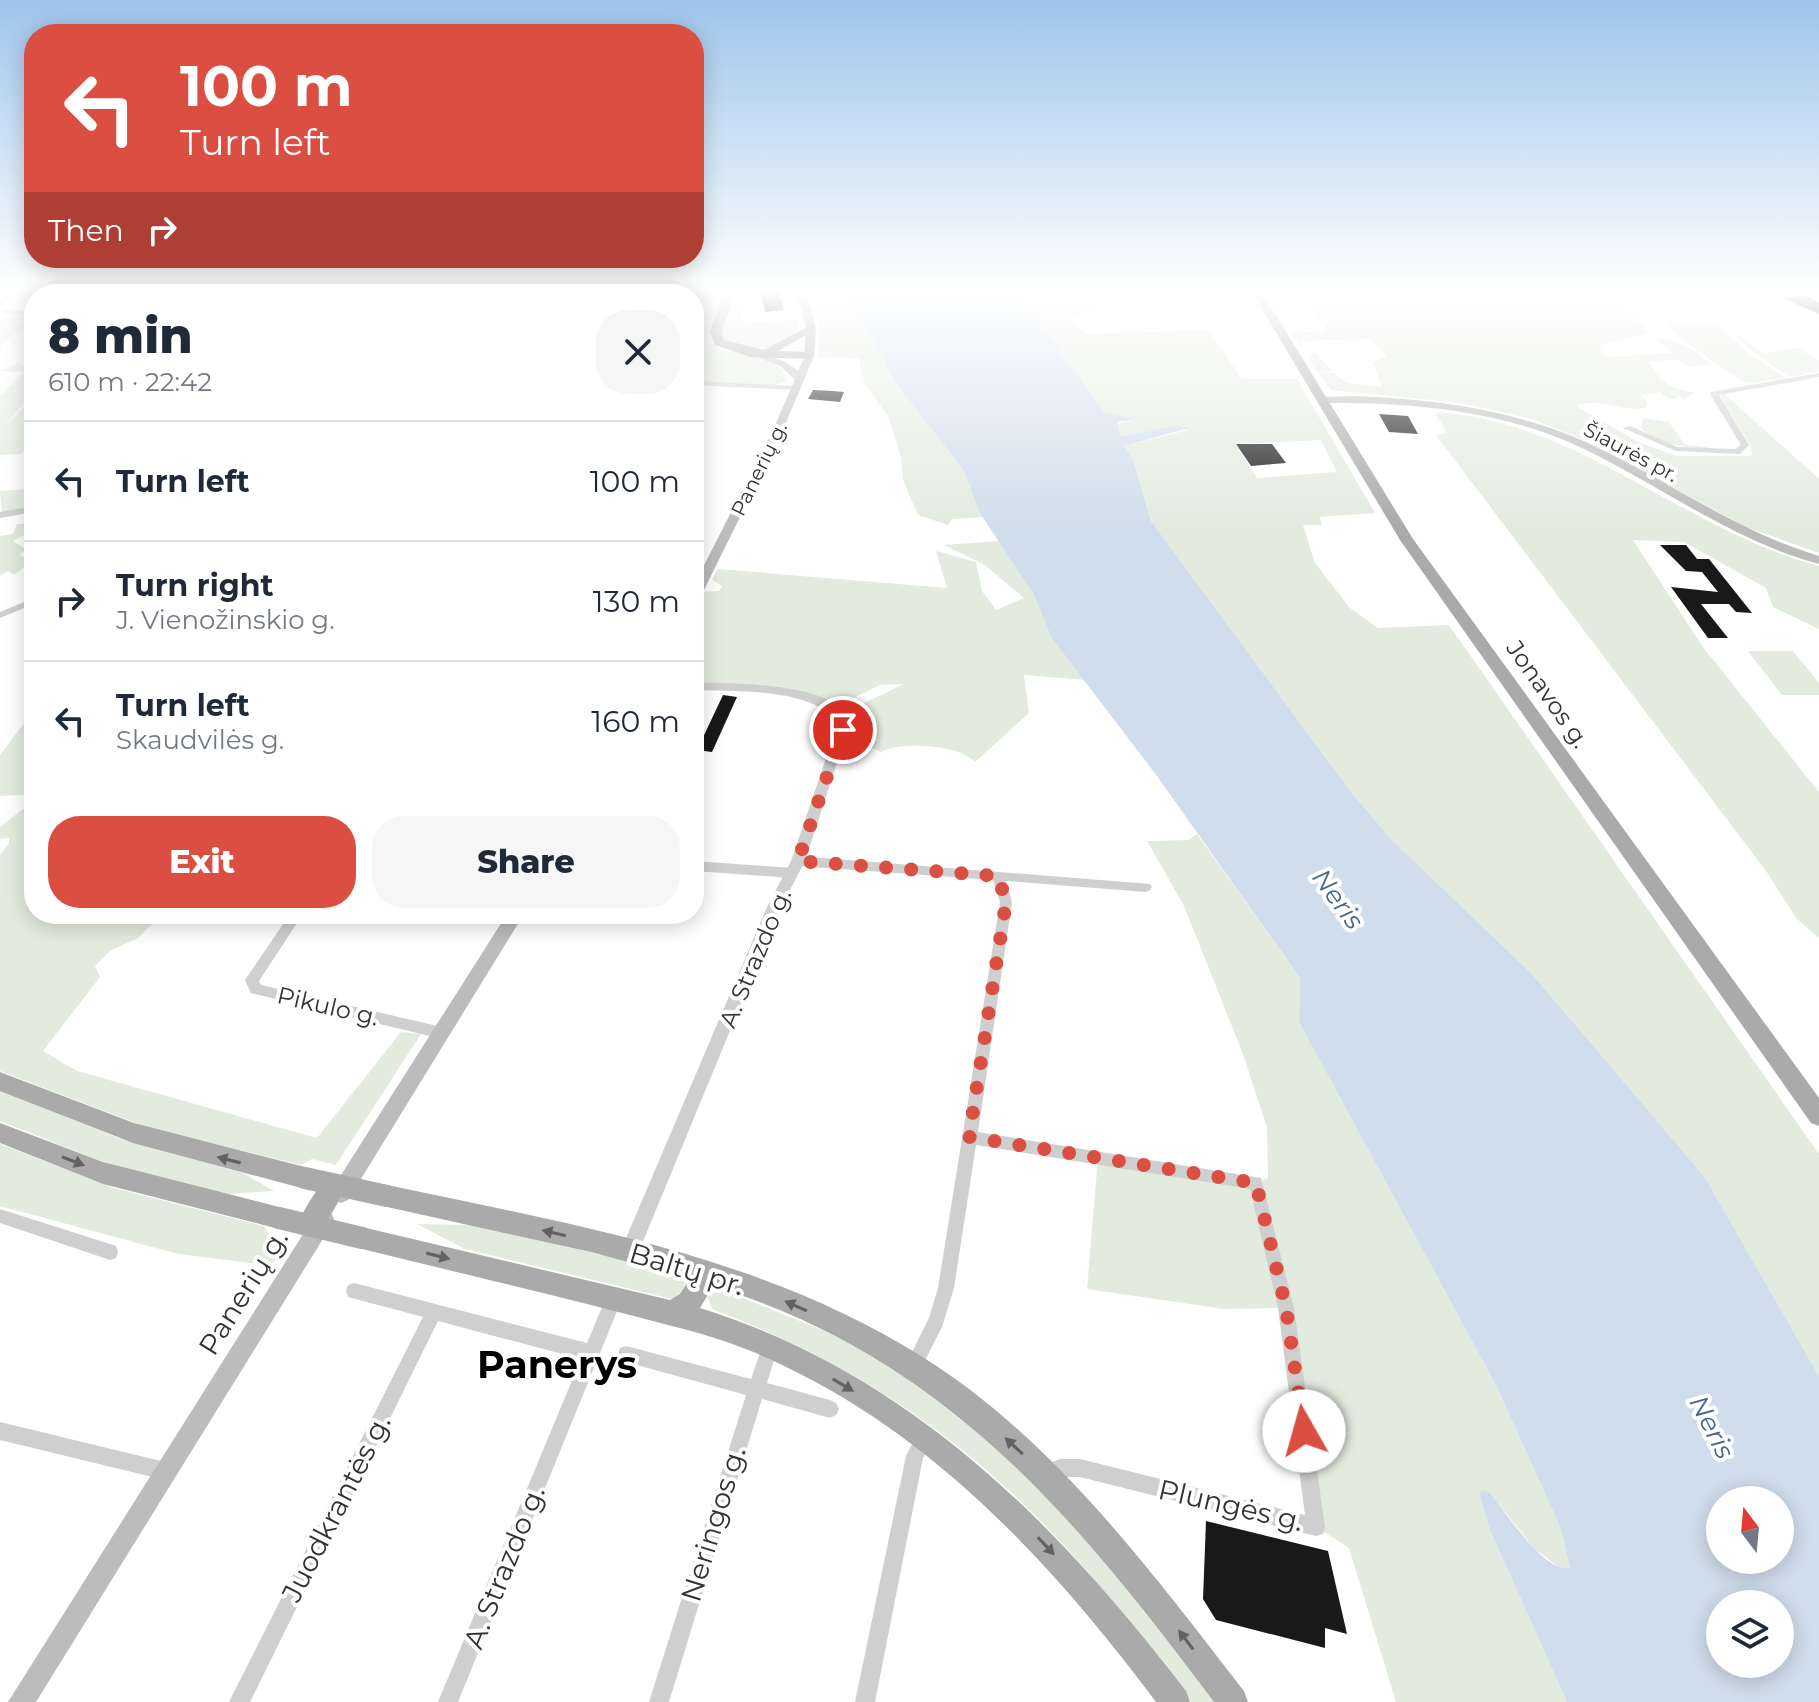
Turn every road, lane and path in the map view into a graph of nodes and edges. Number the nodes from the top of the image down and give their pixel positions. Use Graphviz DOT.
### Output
graph roads {
  1 [pos="787,368"];
  2 [pos="805,368"];
  3 [pos="1303,368"];
  4 [pos="1819,375"];
  5 [pos="704,383"];
  6 [pos="799,384"];
  7 [pos="1322,400"];
  8 [pos="1627,428"];
  9 [pos="24,511"];
  10 [pos="0,515"];
  11 [pos="1819,560"];
  12 [pos="704,578"];
  13 [pos="24,605"];
  14 [pos="0,615"];
  15 [pos="704,687"];
  16 [pos="704,866"];
  17 [pos="795,867"];
  18 [pos="998,876"];
  19 [pos="1146,887"];
  20 [pos="290,924"];
  21 [pos="510,924"];
  22 [pos="442,1033"];
  23 [pos="0,1081"];
  24 [pos="1819,1116"];
  25 [pos="0,1133"];
  26 [pos="969,1137"];
  27 [pos="335,1185"];
  28 [pos="0,1216"];
  29 [pos="309,1226"];
  30 [pos="630,1250"];
  31 [pos="110,1252"];
  32 [pos="707,1273"];
  33 [pos="354,1291"];
  34 [pos="614,1299"];
  35 [pos="670,1313"];
  36 [pos="433,1314"];
  37 [pos="770,1347"];
  38 [pos="592,1353"];
  39 [pos="626,1354"];
  40 [pos="913,1366"];
  41 [pos="756,1388"];
  42 [pos="830,1409"];
  43 [pos="0,1431"];
  44 [pos="926,1436"];
  45 [pos="165,1471"];
  46 [pos="1042,1474"];
  47 [pos="21,1702"];
  48 [pos="239,1702"];
  49 [pos="448,1702"];
  50 [pos="659,1702"];
  51 [pos="865,1702"];
  52 [pos="1175,1702"];
  53 [pos="1233,1702"];
  1 -- 6 [label="main road"];
  2 -- 6 [label="main road, Panerių g."];
  3 -- 7 [label="main road, Jonavos g."];
  4 -- 8 [label="street"];
  5 -- 6 [label="street"];
  6 -- 12 [label="main road, Panerių g."];
  7 -- 11 [label="main road, Šiaurės pr."];
  7 -- 24 [label="main road, Jonavos g."];
  9 -- 10 [label="street"];
  13 -- 14 [label="street"];
  15 -- 17 [label="street, A. Strazdo g."];
  16 -- 17 [label="street"];
  17 -- 18 [label="street"];
  17 -- 30 [label="street, A. Strazdo g."];
  18 -- 19 [label="street"];
  18 -- 26 [label="street"];
  20 -- 22 [label="street, Pikulo g."];
  21 -- 22 [label="main road, Panerių g."];
  22 -- 45 [label="main road, Panerių g."];
  27 -- 23 [label="main road, Baltų pr., one-way, bridge"];
  25 -- 29 [label="main road, Baltų pr., one-way, bridge"];
  26 -- 40 [label="street"];
  26 -- 46 [label="street, Plungės g."];
  27 -- 29 [label="main road"];
  30 -- 27 [label="main road, Baltų pr., one-way, bridge"];
  28 -- 31 [label="street"];
  29 -- 34 [label="main road, Baltų pr., one-way, bridge"];
  30 -- 32 [label="main road, Baltų pr."];
  32 -- 35 [label="main road"];
  40 -- 32 [label="main road, Baltų pr., one-way"];
  33 -- 36 [label="street"];
  34 -- 35 [label="main road, Baltų pr."];
  34 -- 38 [label="street, A. Strazdo g."];
  35 -- 37 [label="main road, Baltų pr."];
  36 -- 38 [label="street"];
  36 -- 48 [label="street, Juodkrantės g."];
  37 -- 41 [label="street, Neringos g."];
  37 -- 44 [label="main road, Baltų pr., one-way"];
  38 -- 49 [label="street, A. Strazdo g."];
  39 -- 41 [label="street"];
  46 -- 40 [label="main road, Baltų pr., one-way"];
  41 -- 42 [label="street"];
  41 -- 50 [label="street, Neringos g."];
  43 -- 45 [label="street"];
  44 -- 51 [label="street"];
  44 -- 52 [label="main road, Baltų pr., one-way"];
  45 -- 47 [label="main road, Panerių g."];
  53 -- 46 [label="main road, Baltų pr., one-way"];
}
